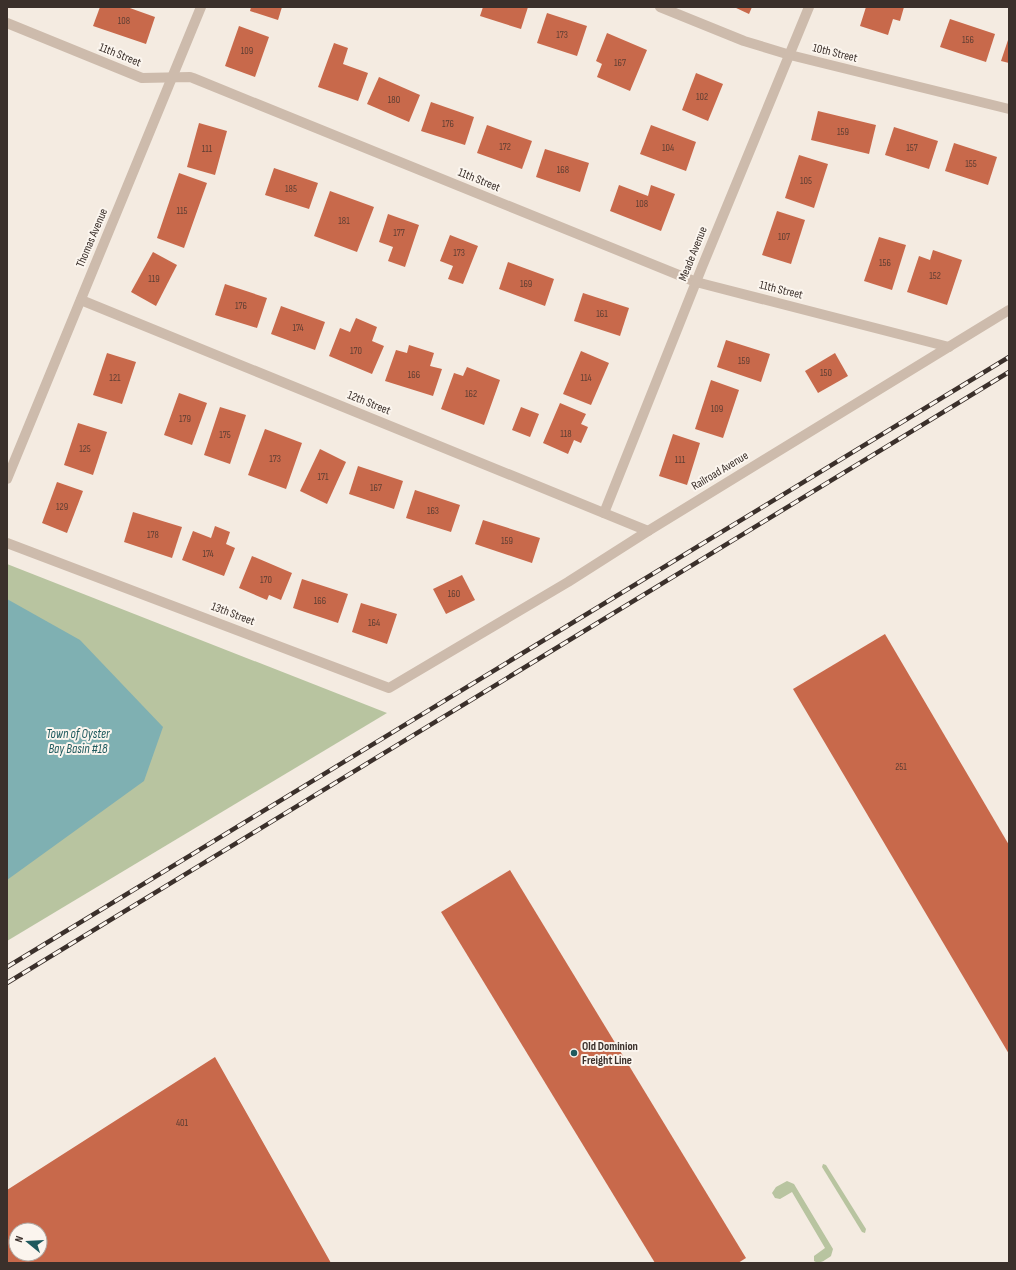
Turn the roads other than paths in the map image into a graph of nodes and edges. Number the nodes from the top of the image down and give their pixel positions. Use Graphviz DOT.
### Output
graph roads {
  1 [pos="201,7"];
  2 [pos="660,7"];
  3 [pos="809,7"];
  4 [pos="7,23"];
  5 [pos="790,55"];
  6 [pos="173,77"];
  7 [pos="1009,109"];
  8 [pos="696,282"];
  9 [pos="81,300"];
  10 [pos="1009,310"];
  11 [pos="949,347"];
  12 [pos="7,480"];
  13 [pos="604,513"];
  14 [pos="648,531"];
  15 [pos="7,543"];
  16 [pos="445,655"];
  1 -- 6 [label="street, Thomas Avenue"];
  2 -- 5 [label="street, 10th Street"];
  3 -- 5 [label="street, Meade Avenue"];
  4 -- 6 [label="street, 11th Street"];
  5 -- 7 [label="street, 10th Street"];
  5 -- 8 [label="street, Meade Avenue"];
  6 -- 8 [label="street, 11th Street"];
  6 -- 9 [label="street, Thomas Avenue"];
  8 -- 11 [label="street, 11th Street"];
  8 -- 13 [label="street, Meade Avenue"];
  9 -- 12 [label="street, Thomas Avenue"];
  9 -- 13 [label="street, 12th Street"];
  10 -- 11 [label="street, Railroad Avenue"];
  11 -- 14 [label="street, Railroad Avenue"];
  13 -- 14 [label="street, 12th Street"];
  14 -- 16 [label="street, Railroad Avenue"];
  15 -- 16 [label="street, 13th Street"];
}
